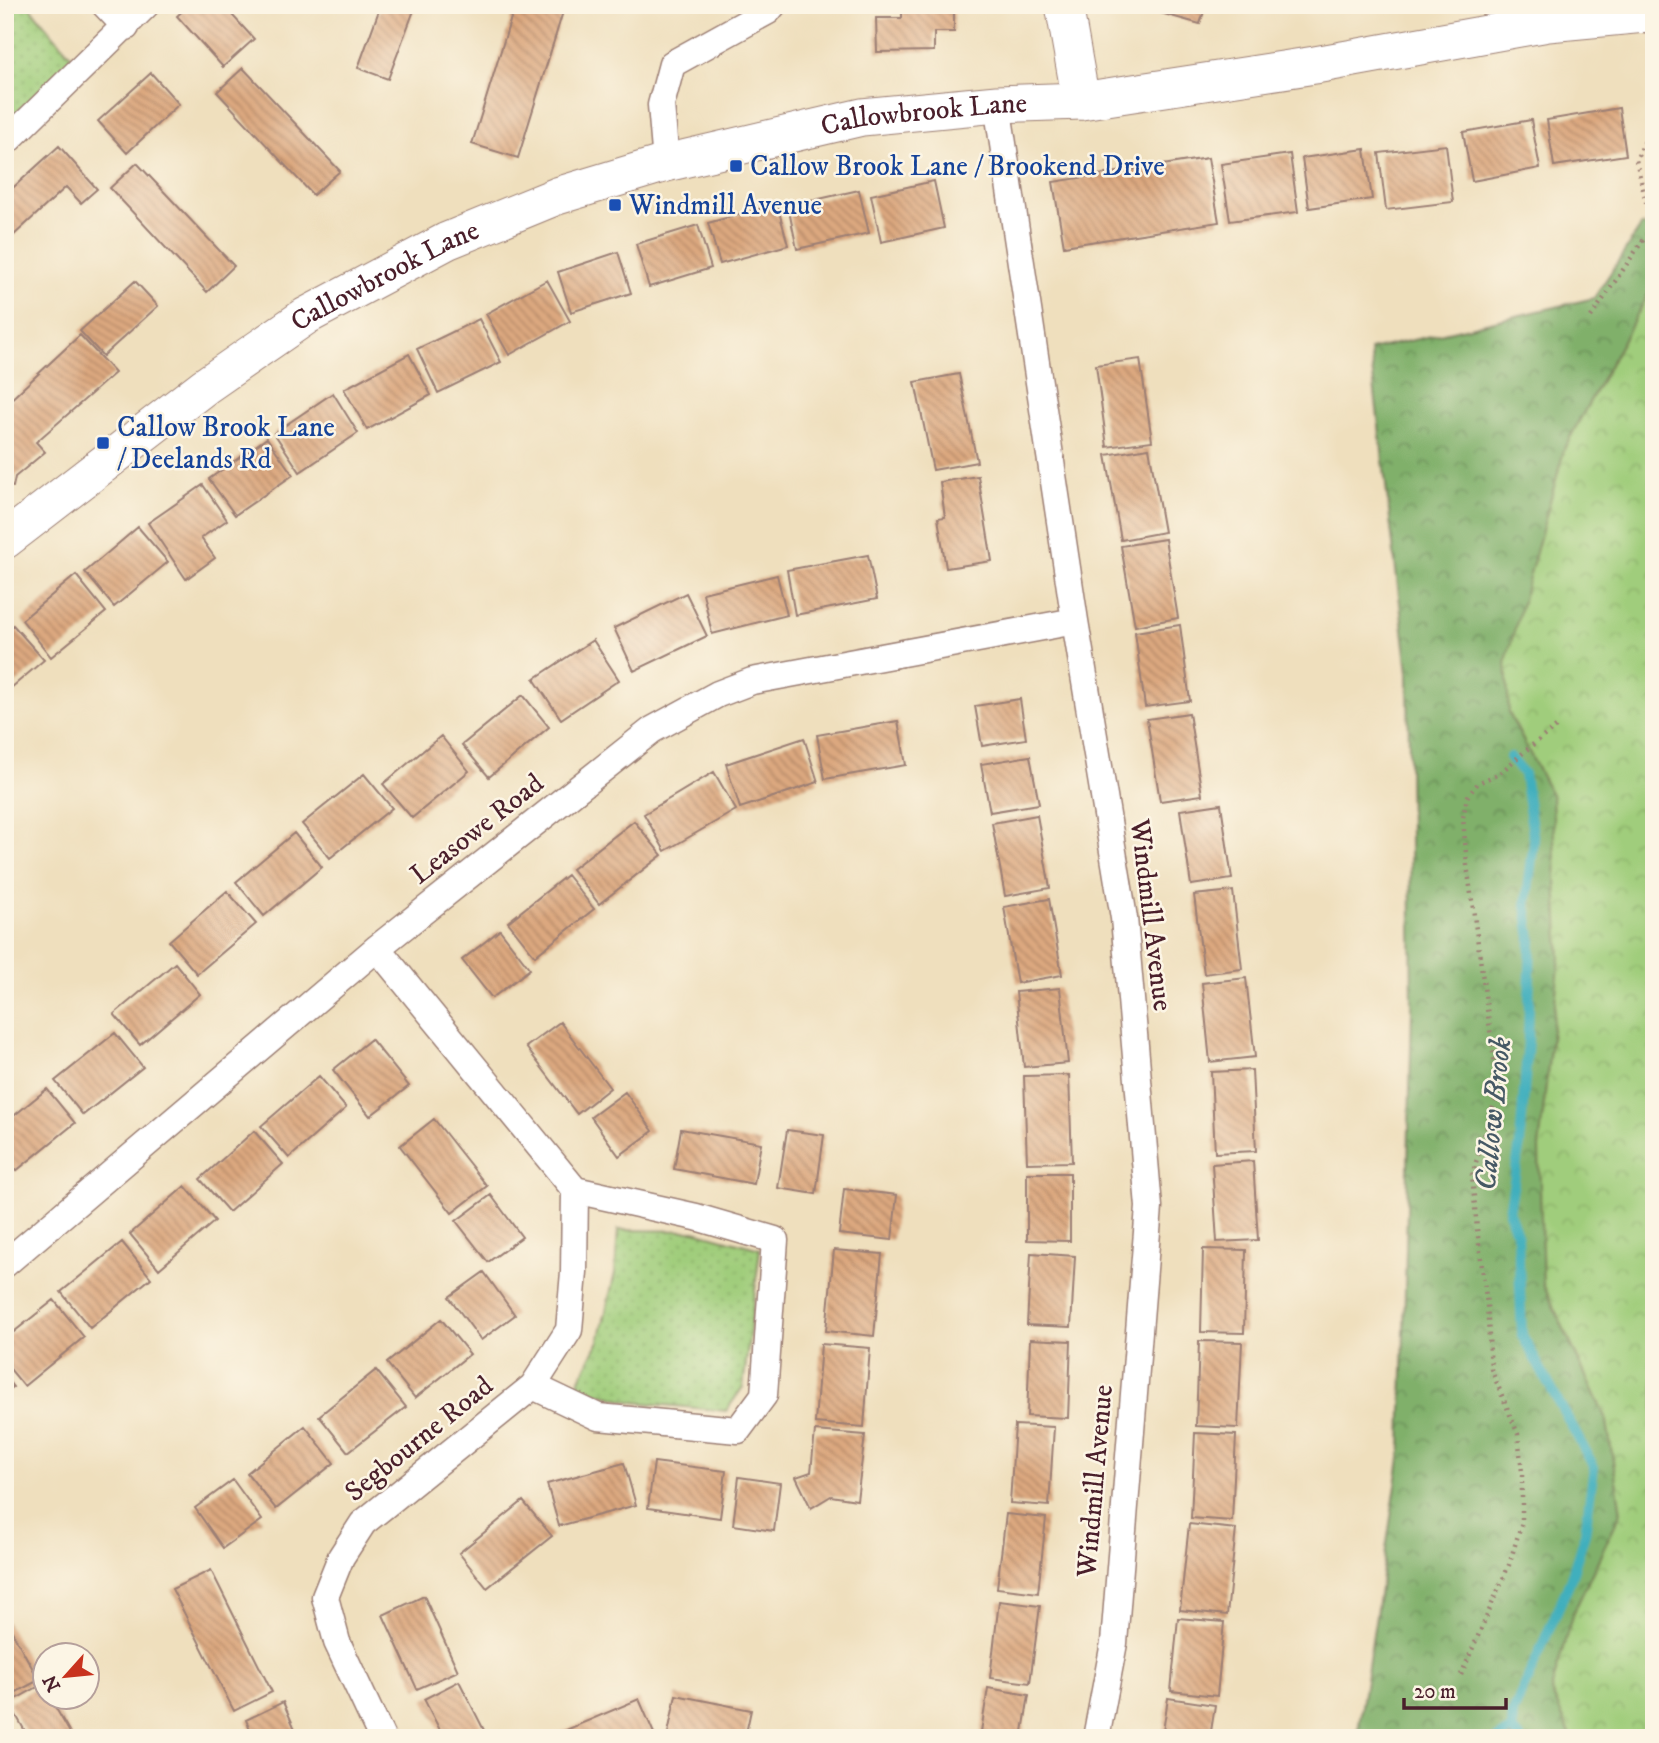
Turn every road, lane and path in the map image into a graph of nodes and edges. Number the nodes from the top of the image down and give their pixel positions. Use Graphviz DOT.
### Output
graph roads {
  1 [pos="105,5"];
  2 [pos="146,5"];
  3 [pos="774,5"];
  4 [pos="1064,5"];
  5 [pos="1648,11"];
  6 [pos="126,27"];
  7 [pos="1081,101"];
  8 [pos="997,104"];
  9 [pos="1654,122"];
  10 [pos="5,144"];
  11 [pos="666,163"];
  12 [pos="1591,317"];
  13 [pos="5,540"];
  14 [pos="1076,621"];
  15 [pos="1560,724"];
  16 [pos="377,948"];
  17 [pos="575,1190"];
  18 [pos="5,1264"];
  19 [pos="533,1386"];
  20 [pos="1461,1675"];
  21 [pos="382,1738"];
  22 [pos="1096,1738"];
  1 -- 6 [label="street"];
  2 -- 6 [label="street"];
  3 -- 11 [label="street"];
  4 -- 7 [label="street"];
  5 -- 7 [label="street, Callowbrook Lane"];
  6 -- 10 [label="street"];
  7 -- 8 [label="street, Callowbrook Lane"];
  8 -- 11 [label="street, Callowbrook Lane"];
  8 -- 14 [label="street, Windmill Avenue"];
  9 -- 12 [label="path"];
  11 -- 13 [label="street, Callowbrook Lane"];
  14 -- 16 [label="street, Leasowe Road"];
  14 -- 22 [label="street, Windmill Avenue"];
  15 -- 20 [label="path"];
  16 -- 17 [label="street"];
  16 -- 18 [label="street, Leasowe Road"];
  17 -- 19 [label="street, Segbourne Road"];
  17 -- 19 [label="street, Segbourne Road"];
  19 -- 21 [label="street, Segbourne Road"];
}
